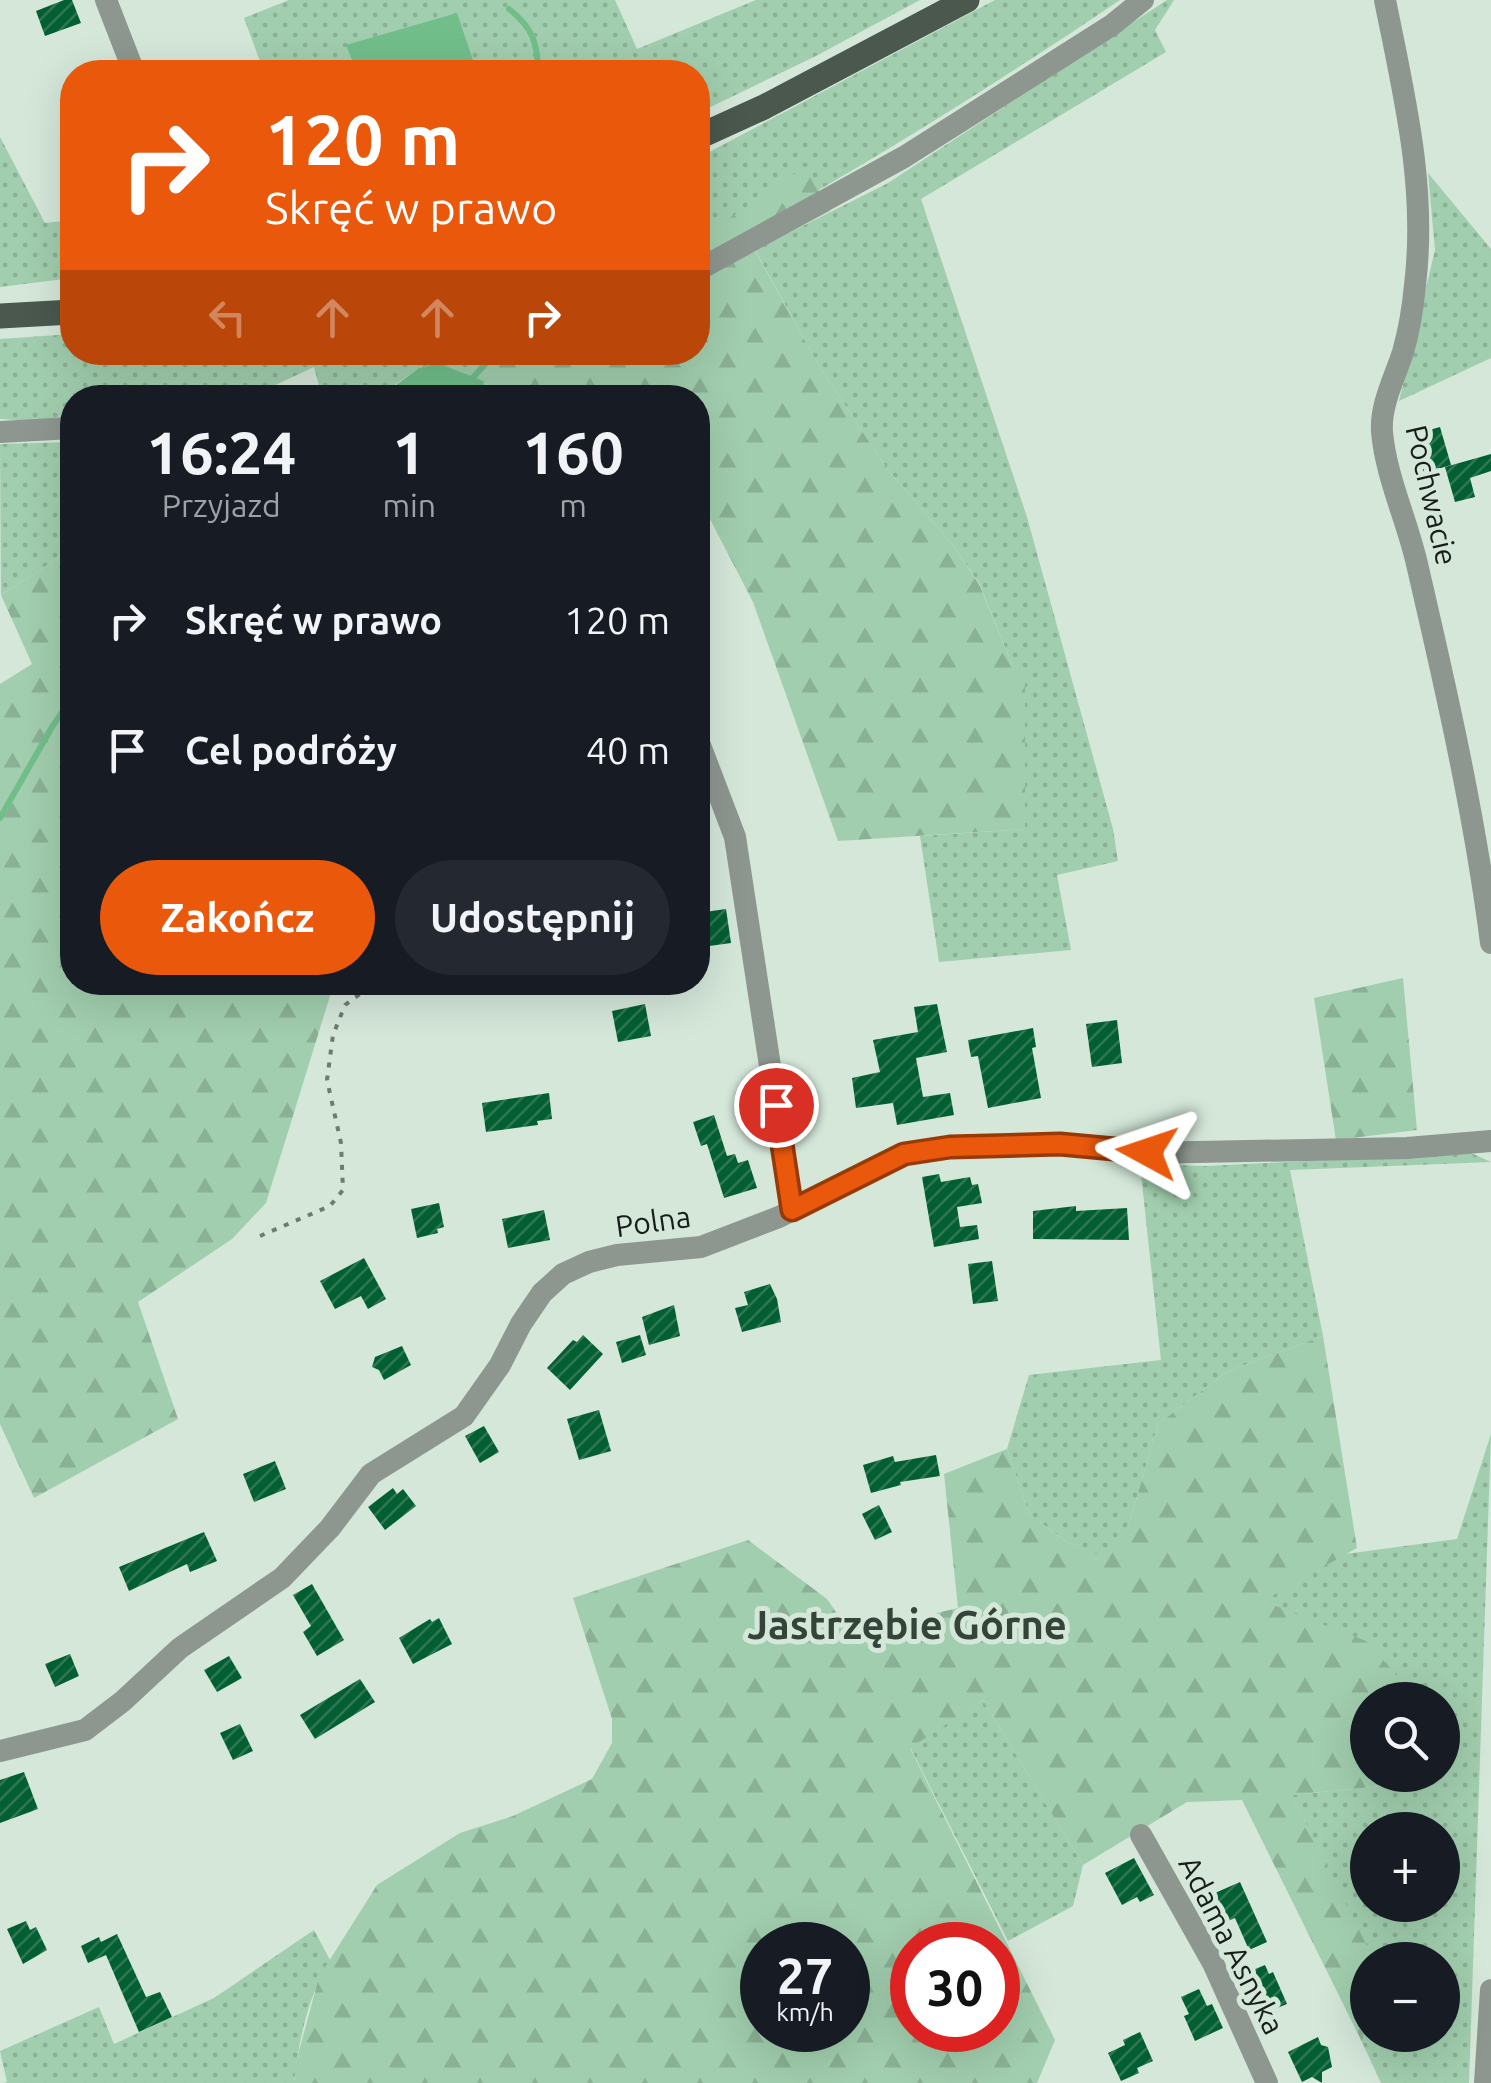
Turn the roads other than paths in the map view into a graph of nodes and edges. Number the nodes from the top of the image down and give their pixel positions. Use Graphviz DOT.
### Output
graph roads {
  1 [pos="106,0"];
  2 [pos="967,0"];
  3 [pos="1143,0"];
  4 [pos="1385,0"];
  5 [pos="129,60"];
  6 [pos="710,133"];
  7 [pos="710,263"];
  8 [pos="60,313"];
  9 [pos="0,316"];
  10 [pos="60,429"];
  11 [pos="0,432"];
  12 [pos="710,771"];
  13 [pos="1491,943"];
  14 [pos="1491,1141"];
  15 [pos="792,1210"];
  16 [pos="0,1751"];
  17 [pos="1141,1835"];
  18 [pos="1491,1990"];
  19 [pos="1267,2083"];
  20 [pos="1485,2083"];
  1 -- 5 [label="street"];
  2 -- 6 [label="main road"];
  3 -- 7 [label="street"];
  4 -- 13 [label="street, Pochwacie"];
  8 -- 9 [label="main road"];
  10 -- 11 [label="street"];
  12 -- 15 [label="street"];
  14 -- 15 [label="street, Polna"];
  15 -- 16 [label="street, Polna"];
  17 -- 19 [label="street, Adama Asnyka"];
  18 -- 20 [label="street"];
}
